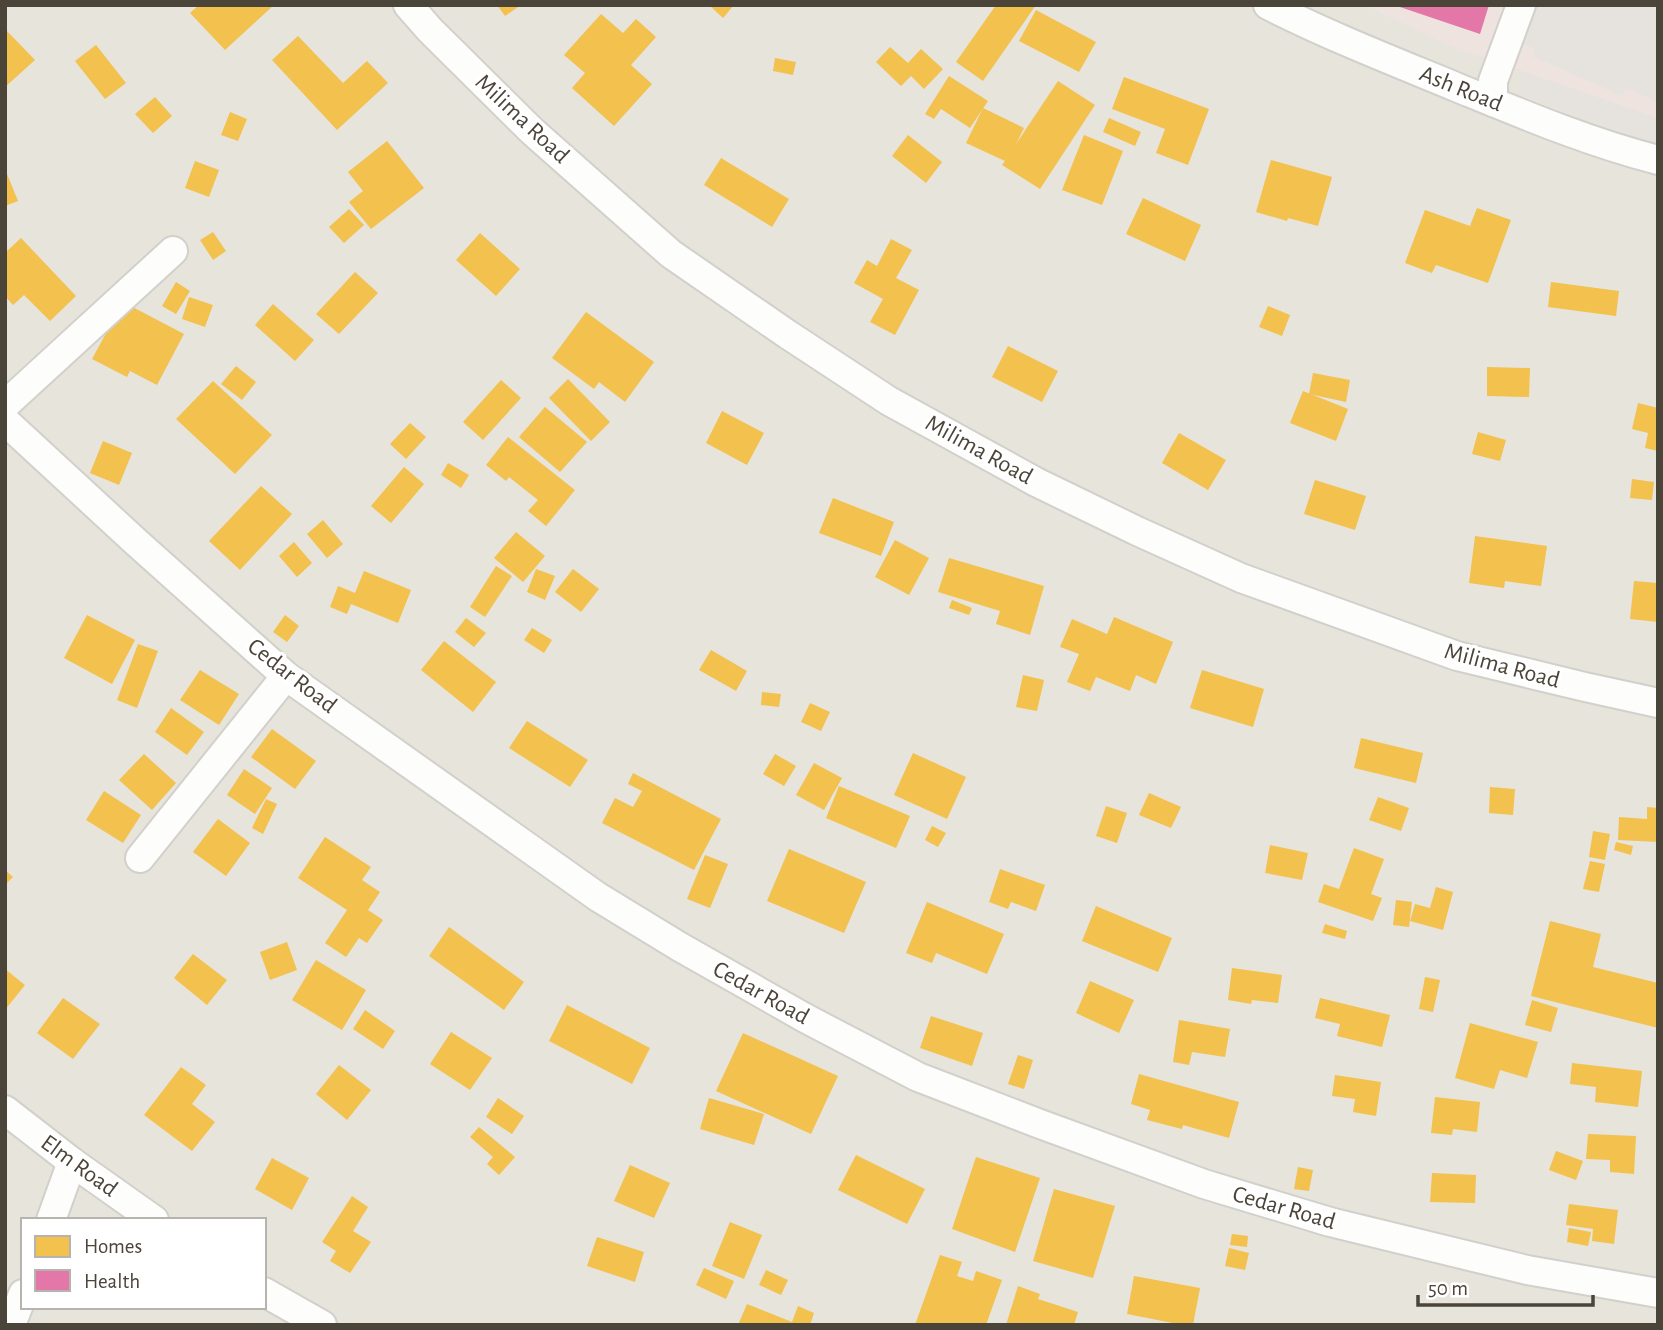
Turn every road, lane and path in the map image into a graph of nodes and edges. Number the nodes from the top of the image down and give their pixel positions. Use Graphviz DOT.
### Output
graph roads {
  1 [pos="408,5"];
  2 [pos="1269,5"];
  3 [pos="1509,5"];
  4 [pos="1521,5"];
  5 [pos="1481,97"];
  6 [pos="1658,160"];
  7 [pos="173,251"];
  8 [pos="5,405"];
  9 [pos="5,421"];
  10 [pos="286,676"];
  11 [pos="1658,703"];
  12 [pos="140,858"];
  13 [pos="5,1110"];
  14 [pos="72,1162"];
  15 [pos="52,1218"];
  16 [pos="151,1218"];
  17 [pos="266,1293"];
  18 [pos="1658,1293"];
  19 [pos="21,1299"];
  20 [pos="11,1325"];
  21 [pos="322,1325"];
  1 -- 11 [label="street, Milima Road"];
  2 -- 5 [label="street, Ash Road"];
  3 -- 5 [label="street"];
  4 -- 5 [label="street"];
  5 -- 6 [label="street, Ash Road"];
  7 -- 8 [label="street"];
  9 -- 10 [label="street, Cedar Road"];
  10 -- 12 [label="street"];
  10 -- 18 [label="street, Cedar Road"];
  13 -- 14 [label="street, Elm Road"];
  14 -- 15 [label="street"];
  14 -- 16 [label="street, Elm Road"];
  17 -- 21 [label="street"];
  19 -- 20 [label="street"];
}
